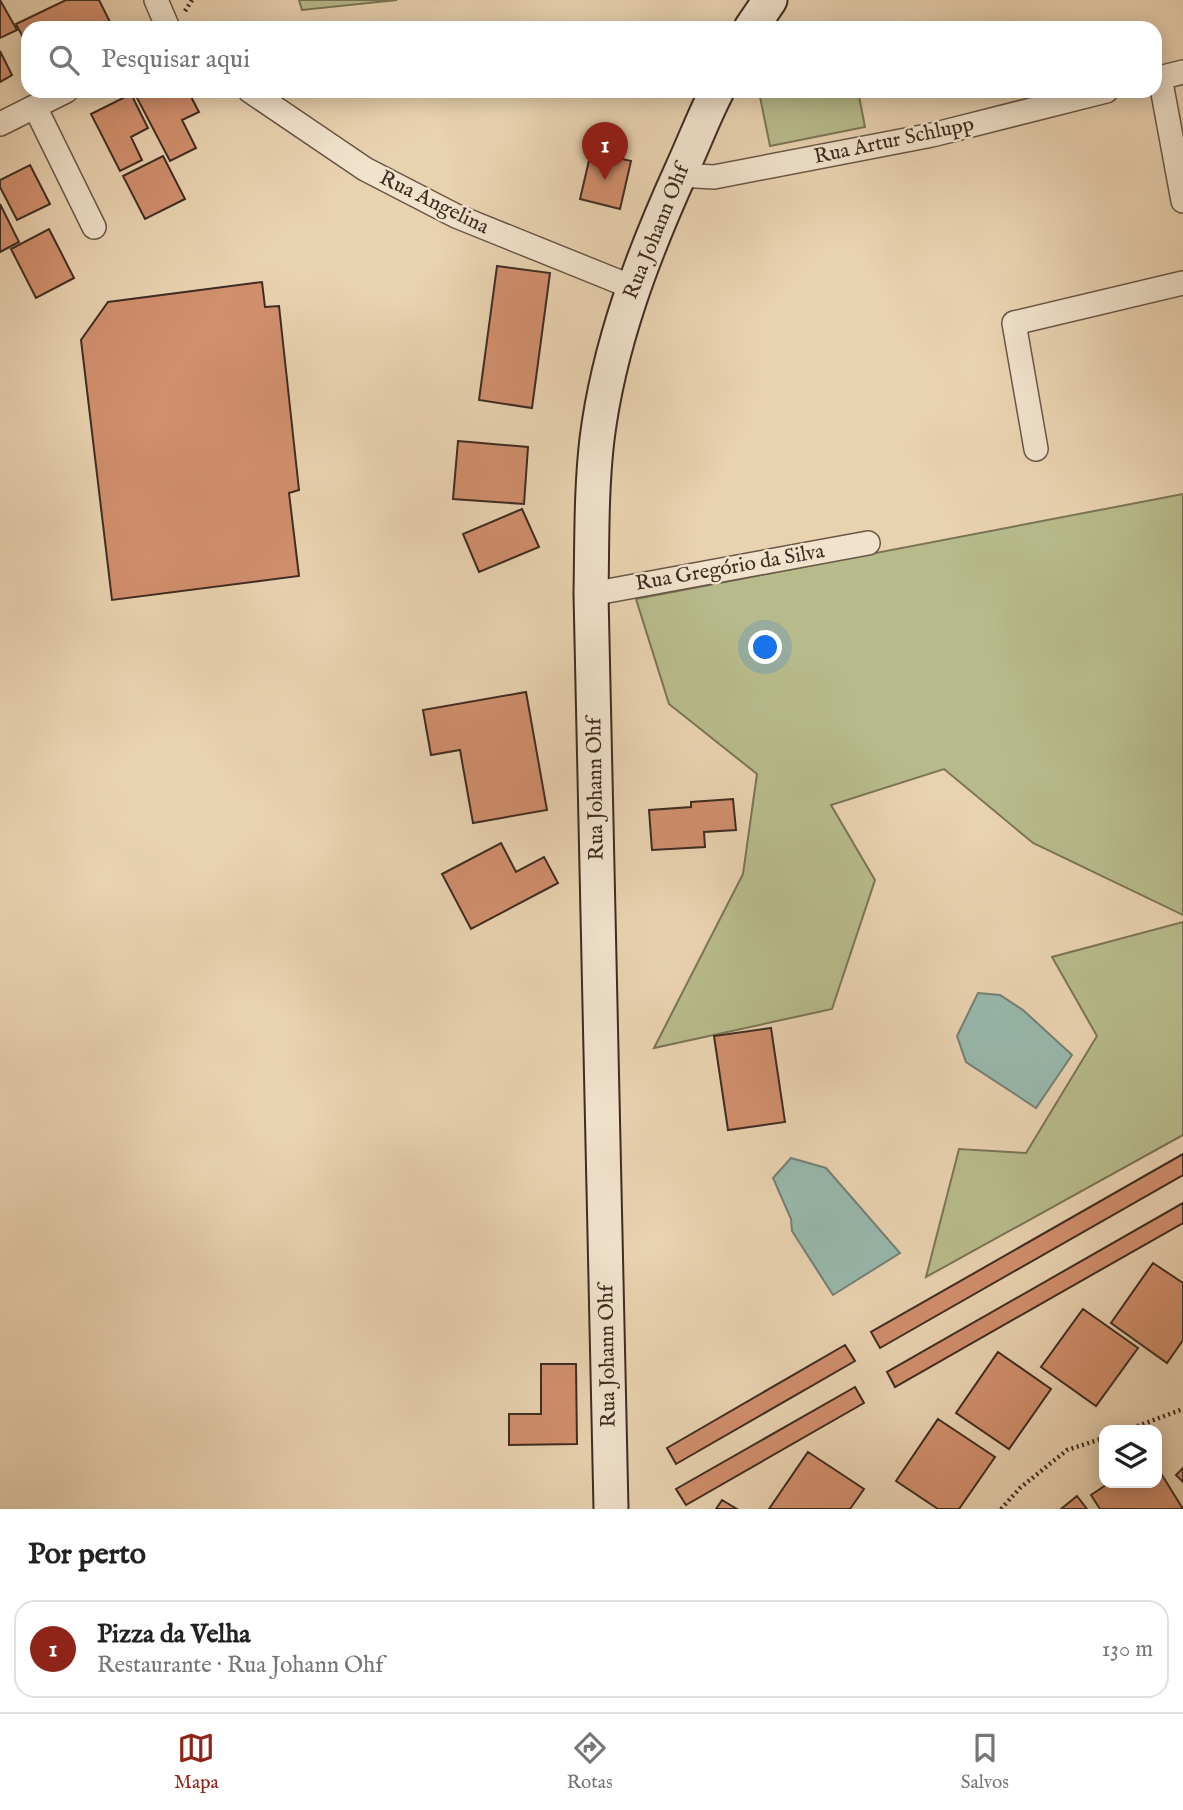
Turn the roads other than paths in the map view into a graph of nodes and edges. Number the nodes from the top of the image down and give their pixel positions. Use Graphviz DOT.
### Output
graph roads {
  1 [pos="156,0"];
  2 [pos="770,0"];
  3 [pos="165,21"];
  4 [pos="756,21"];
  5 [pos="1183,72"];
  6 [pos="1162,77"];
  7 [pos="52,98"];
  8 [pos="260,98"];
  9 [pos="714,98"];
  10 [pos="1078,98"];
  11 [pos="1162,98"];
  12 [pos="34,107"];
  13 [pos="0,124"];
  14 [pos="680,175"];
  15 [pos="1183,201"];
  16 [pos="94,227"];
  17 [pos="1183,284"];
  18 [pos="632,287"];
  19 [pos="1036,449"];
  20 [pos="868,542"];
  21 [pos="591,594"];
  22 [pos="611,1509"];
  1 -- 3 [label="street"];
  2 -- 4 [label="main road"];
  5 -- 6 [label="street"];
  7 -- 12 [label="street"];
  8 -- 18 [label="street, Rua Angelina"];
  9 -- 14 [label="main road, Rua Johann Ohf"];
  10 -- 14 [label="street, Rua Artur Schlupp"];
  11 -- 15 [label="street"];
  12 -- 13 [label="street"];
  12 -- 16 [label="street"];
  14 -- 18 [label="main road, Rua Johann Ohf"];
  17 -- 19 [label="street"];
  18 -- 21 [label="main road, Rua Johann Ohf"];
  20 -- 21 [label="street, Rua Gregório da Silva"];
  21 -- 22 [label="main road, Rua Johann Ohf"];
}
